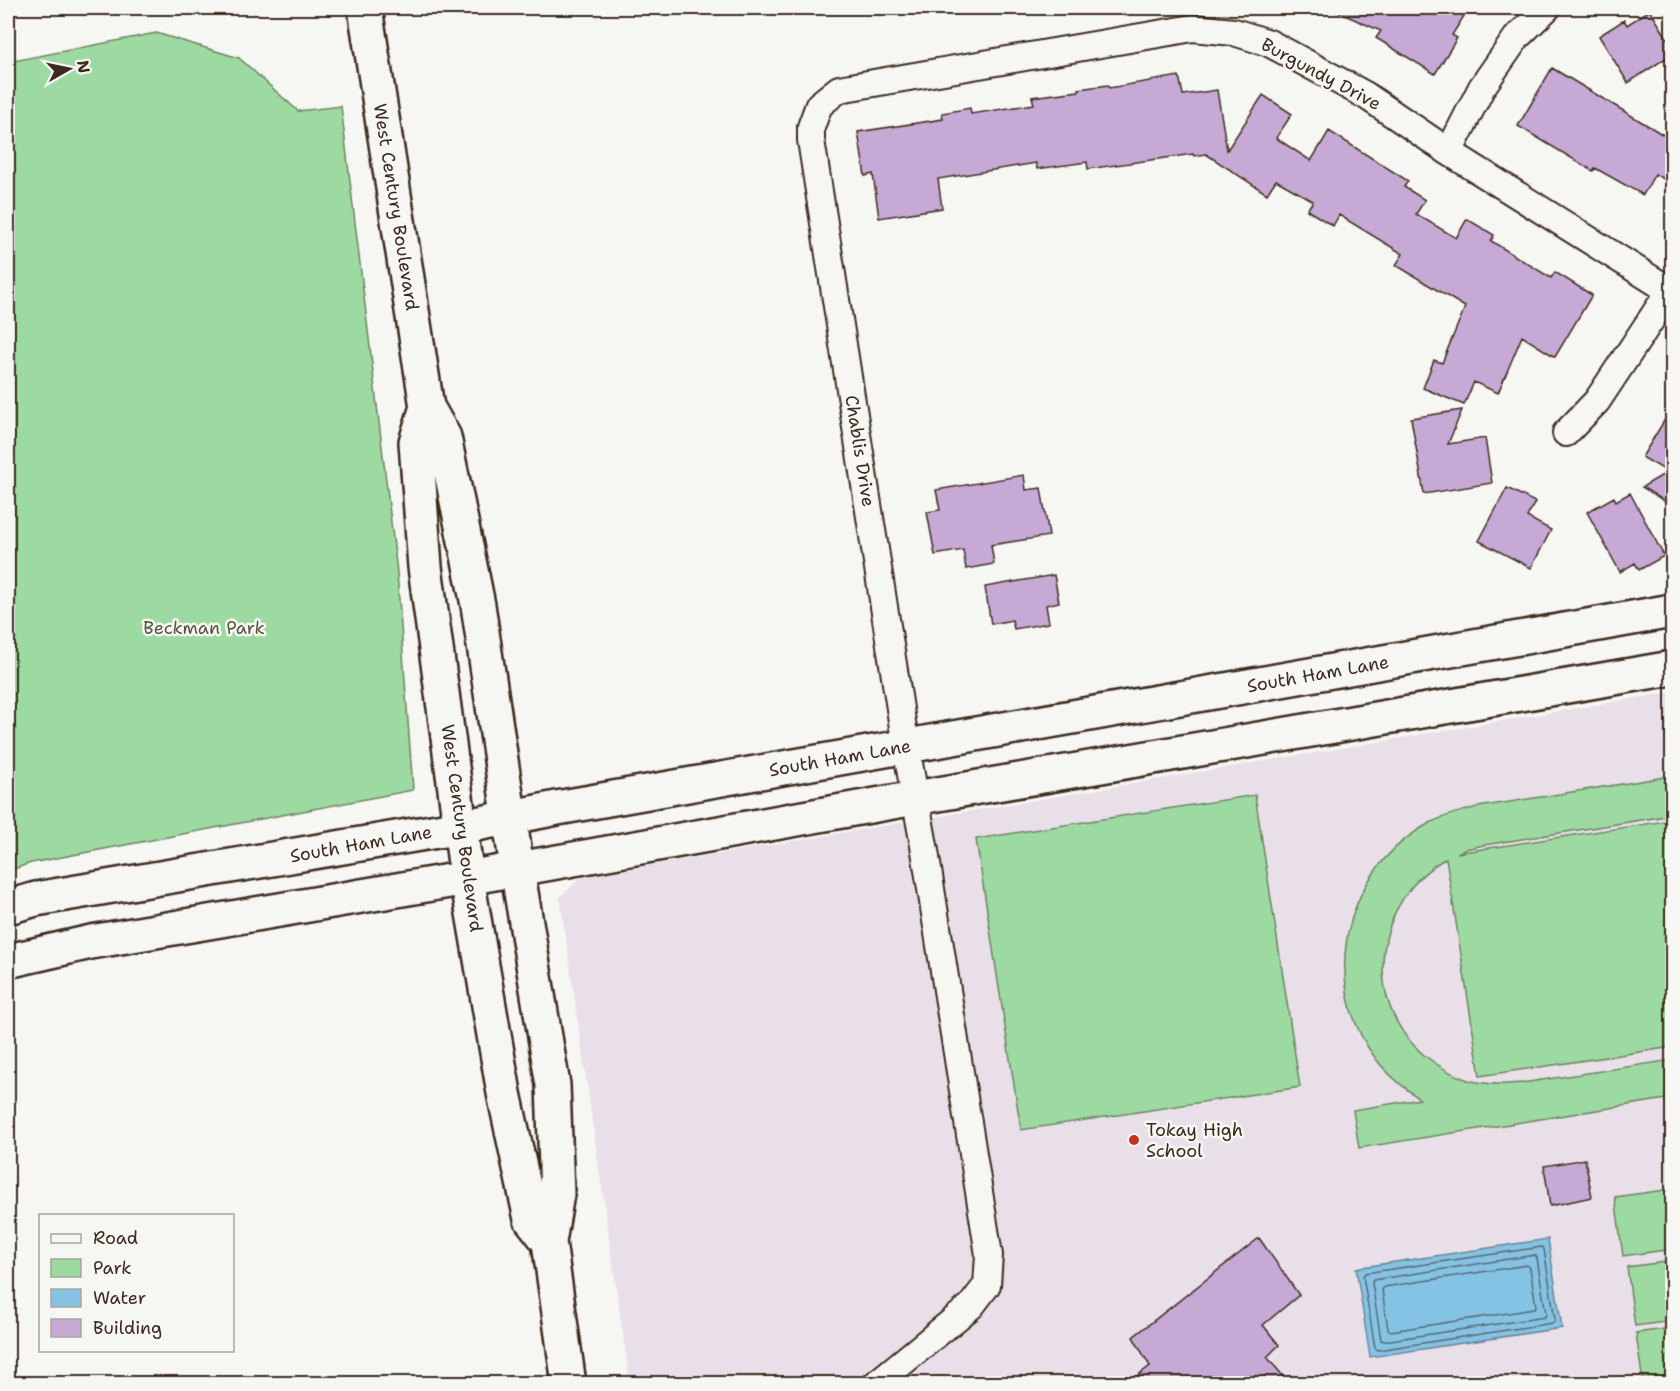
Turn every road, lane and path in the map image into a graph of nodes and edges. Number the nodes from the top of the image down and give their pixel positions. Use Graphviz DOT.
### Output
graph roads {
  1 [pos="365,8"];
  2 [pos="1547,8"];
  3 [pos="819,105"];
  4 [pos="1449,152"];
  5 [pos="1671,292"];
  6 [pos="427,407"];
  7 [pos="1566,433"];
  8 [pos="1672,611"];
  9 [pos="1672,668"];
  10 [pos="906,747"];
  11 [pos="915,798"];
  12 [pos="511,817"];
  13 [pos="461,827"];
  14 [pos="517,868"];
  15 [pos="467,878"];
  16 [pos="8,907"];
  17 [pos="8,961"];
  18 [pos="549,1242"];
  19 [pos="569,1383"];
  20 [pos="876,1383"];
  1 -- 6 [label="main road, West Century Boulevard"];
  2 -- 4 [label="street"];
  3 -- 4 [label="street, Burgundy Drive"];
  3 -- 10 [label="street, Chablis Drive"];
  4 -- 5 [label="street, Burgundy Drive"];
  5 -- 7 [label="street"];
  6 -- 12 [label="main road, West Century Boulevard"];
  6 -- 13 [label="main road, West Century Boulevard"];
  8 -- 10 [label="main road, South Ham Lane"];
  9 -- 11 [label="main road"];
  10 -- 11 [label="street, Chablis Drive"];
  10 -- 12 [label="main road, South Ham Lane"];
  11 -- 14 [label="main road"];
  11 -- 20 [label="street"];
  12 -- 13 [label="main road, South Ham Lane"];
  12 -- 14 [label="main road, West Century Boulevard"];
  13 -- 15 [label="main road, West Century Boulevard"];
  13 -- 16 [label="main road, South Ham Lane"];
  14 -- 15 [label="main road"];
  14 -- 18 [label="main road, West Century Boulevard"];
  15 -- 17 [label="main road"];
  15 -- 18 [label="main road, West Century Boulevard"];
  18 -- 19 [label="main road, West Century Boulevard"];
}
